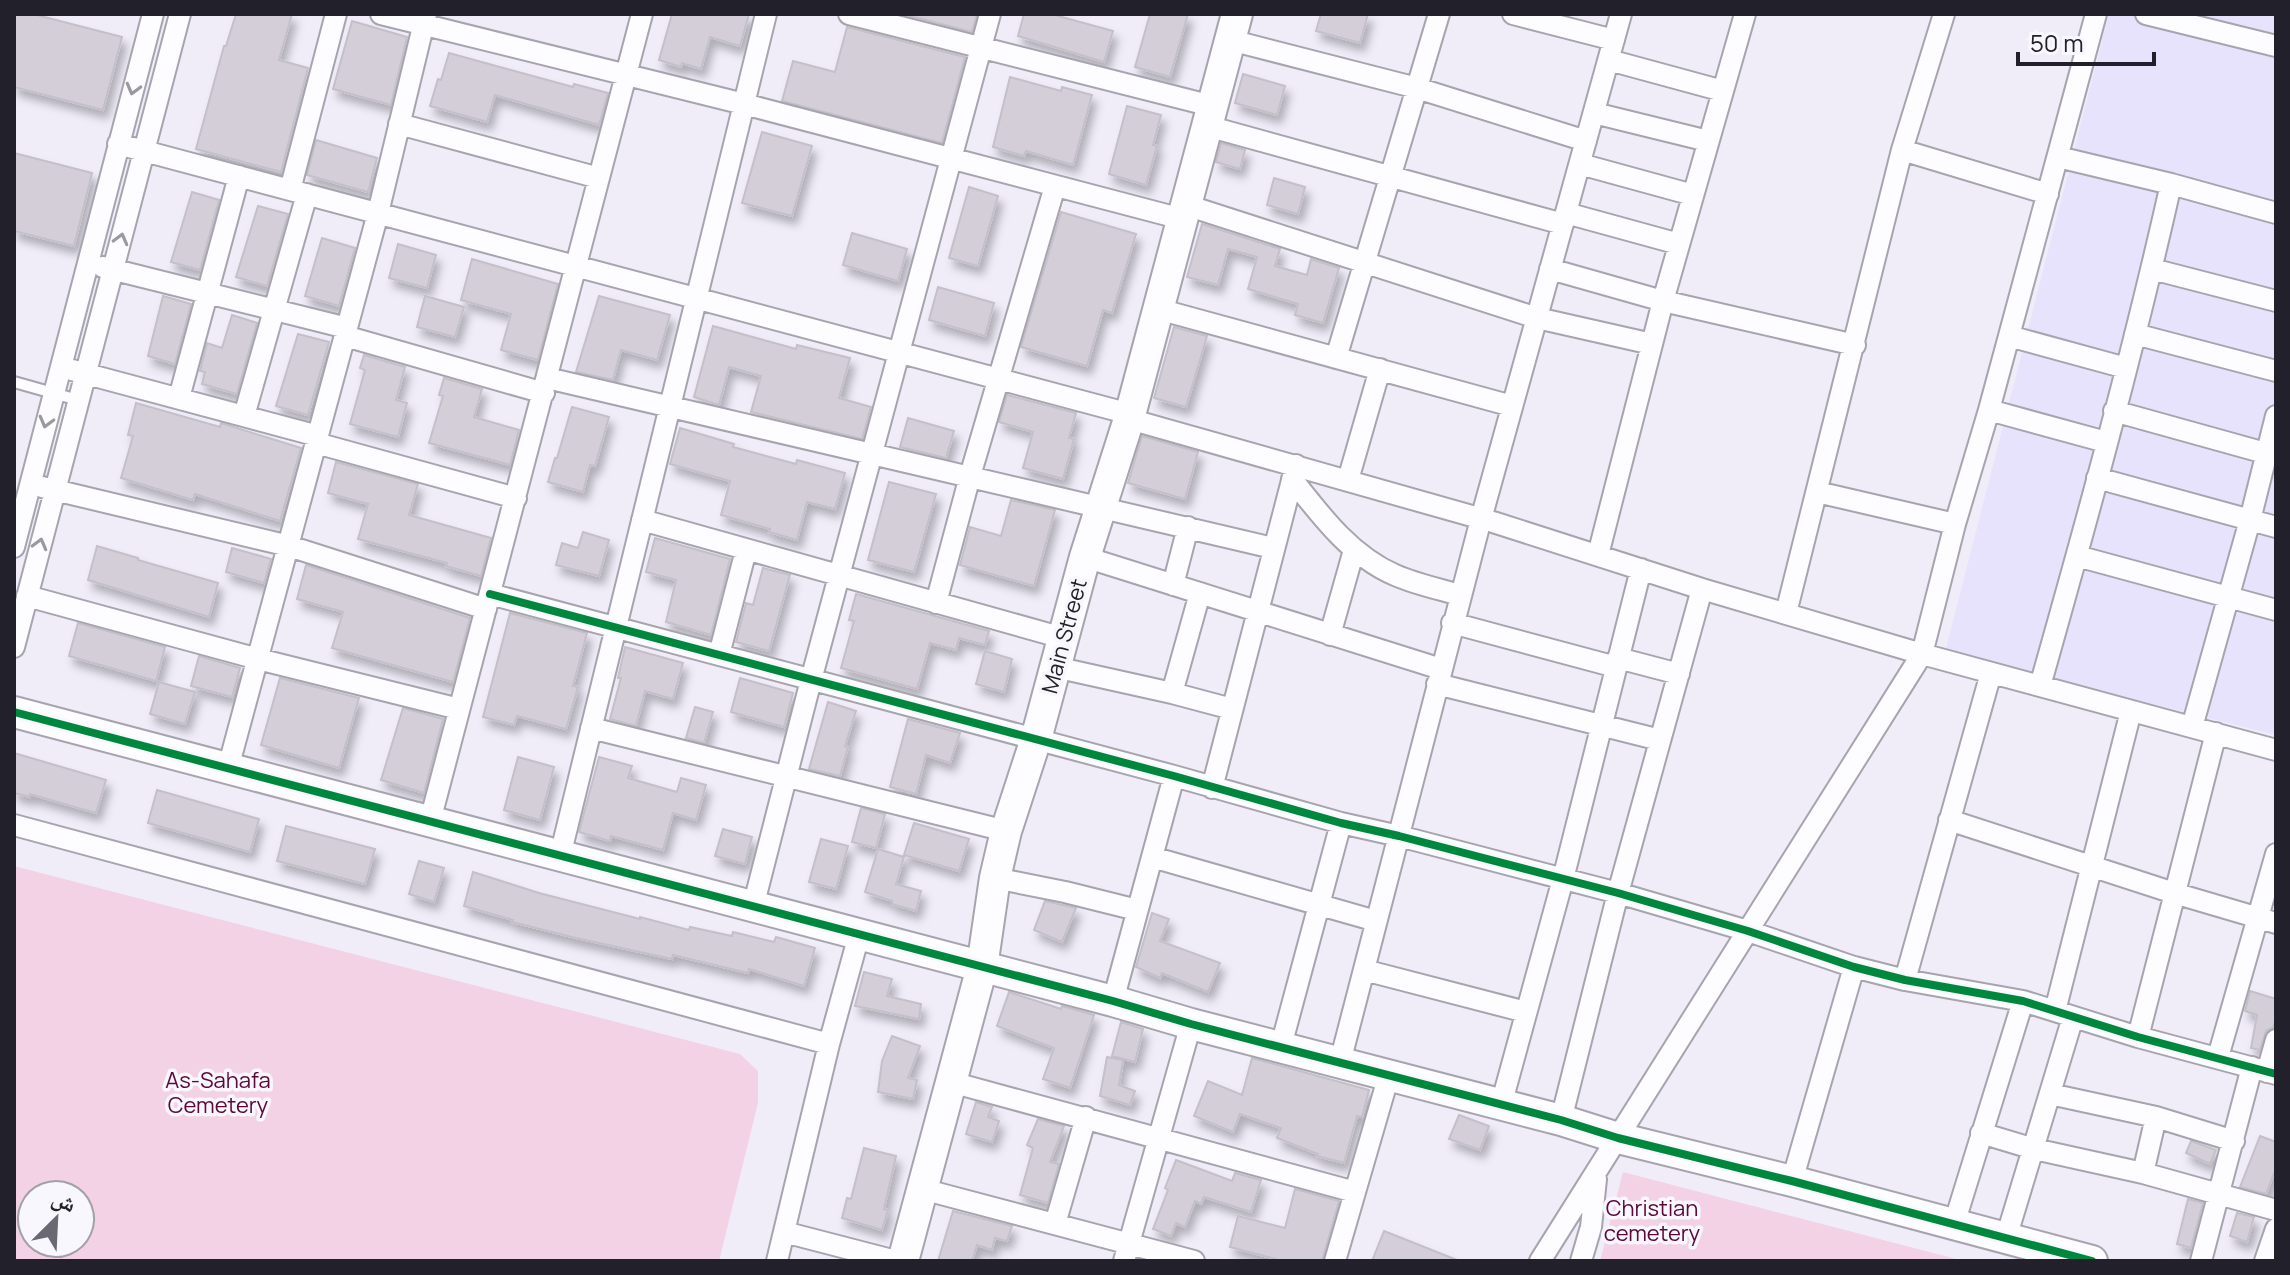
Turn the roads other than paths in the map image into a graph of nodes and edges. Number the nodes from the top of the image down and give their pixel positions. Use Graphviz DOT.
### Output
graph roads {
  1 [pos="153,14"];
  2 [pos="180,14"];
  3 [pos="336,14"];
  4 [pos="381,14"];
  5 [pos="642,14"];
  6 [pos="766,14"];
  7 [pos="849,14"];
  8 [pos="990,14"];
  9 [pos="1439,14"];
  10 [pos="1513,14"];
  11 [pos="1621,14"];
  12 [pos="1745,14"];
  13 [pos="1944,14"];
  14 [pos="2096,14"];
  15 [pos="2146,14"];
  16 [pos="425,19"];
  17 [pos="1233,27"];
  18 [pos="1614,40"];
  19 [pos="2276,46"];
  20 [pos="982,47"];
  21 [pos="1609,60"];
  22 [pos="626,75"];
  23 [pos="1417,88"];
  24 [pos="1723,91"];
  25 [pos="744,104"];
  26 [pos="1594,113"];
  27 [pos="1210,116"];
  28 [pos="399,124"];
  29 [pos="1586,141"];
  30 [pos="1708,141"];
  31 [pos="118,144"];
  32 [pos="1902,150"];
  33 [pos="144,151"];
  34 [pos="2058,157"];
  35 [pos="951,158"];
  36 [pos="1580,164"];
  37 [pos="239,176"];
  38 [pos="1390,176"];
  39 [pos="599,178"];
  40 [pos="2171,184"];
  41 [pos="1055,186"];
  42 [pos="298,192"];
  43 [pos="2048,194"];
  44 [pos="1693,195"];
  45 [pos="1184,212"];
  46 [pos="378,213"];
  47 [pos="2276,213"];
  48 [pos="1564,219"];
  49 [pos="1679,244"];
  50 [pos="1365,262"];
  51 [pos="88,264"];
  52 [pos="577,266"];
  53 [pos="113,269"];
  54 [pos="1550,269"];
  55 [pos="2152,269"];
  56 [pos="208,293"];
  57 [pos="696,298"];
  58 [pos="1663,301"];
  59 [pos="2276,301"];
  60 [pos="1158,309"];
  61 [pos="273,310"];
  62 [pos="1537,318"];
  63 [pos="346,332"];
  64 [pos="2135,334"];
  65 [pos="2009,336"];
  66 [pos="1652,344"];
  67 [pos="1855,345"];
  68 [pos="900,352"];
  69 [pos="1336,358"];
  70 [pos="61,367"];
  71 [pos="2126,368"];
  72 [pos="1380,369"];
  73 [pos="2276,371"];
  74 [pos="85,373"];
  75 [pos="1000,379"];
  76 [pos="14,382"];
  77 [pos="545,385"];
  78 [pos="54,393"];
  79 [pos="179,398"];
  80 [pos="78,400"];
  81 [pos="1512,406"];
  82 [pos="670,407"];
  83 [pos="1989,410"];
  84 [pos="2114,411"];
  85 [pos="244,416"];
  86 [pos="1129,416"];
  87 [pos="2276,416"];
  88 [pos="317,440"];
  89 [pos="2106,442"];
  90 [pos="873,454"];
  91 [pos="2271,455"];
  92 [pos="1294,472"];
  93 [pos="970,476"];
  94 [pos="2097,478"];
  95 [pos="1348,480"];
  96 [pos="30,484"];
  97 [pos="55,490"];
  98 [pos="1817,492"];
  99 [pos="516,498"];
  100 [pos="1103,507"];
  101 [pos="1481,519"];
  102 [pos="642,520"];
  103 [pos="2250,520"];
  104 [pos="1955,524"];
  105 [pos="1188,527"];
  106 [pos="2276,527"];
  107 [pos="289,546"];
  108 [pos="14,547"];
  109 [pos="1273,548"];
  110 [pos="746,550"];
  111 [pos="1354,550"];
  112 [pos="1598,555"];
  113 [pos="2077,556"];
  114 [pos="1085,557"];
  115 [pos="1641,569"];
  116 [pos="839,577"];
  117 [pos="1173,585"];
  118 [pos="1702,589"];
  119 [pos="1200,593"];
  120 [pos="1460,595"];
  121 [pos="27,596"];
  122 [pos="2228,597"];
  123 [pos="488,602"];
  124 [pos="936,603"];
  125 [pos="2276,610"];
  126 [pos="1257,611"];
  127 [pos="1786,613"];
  128 [pos="1452,623"];
  129 [pos="616,626"];
  130 [pos="1330,635"];
  131 [pos="14,647"];
  132 [pos="1059,652"];
  133 [pos="1922,654"];
  134 [pos="719,655"];
  135 [pos="258,659"];
  136 [pos="1617,663"];
  137 [pos="1991,673"];
  138 [pos="1679,674"];
  139 [pos="1439,676"];
  140 [pos="811,680"];
  141 [pos="2040,686"];
  142 [pos="1172,693"];
  143 [pos="459,709"];
  144 [pos="1232,709"];
  145 [pos="2131,711"];
  146 [pos="14,712"];
  147 [pos="1601,726"];
  148 [pos="2192,727"];
  149 [pos="591,728"];
  150 [pos="2216,733"];
  151 [pos="1036,739"];
  152 [pos="1660,740"];
  153 [pos="2276,750"];
  154 [pos="228,768"];
  155 [pos="787,776"];
  156 [pos="1174,776"];
  157 [pos="1212,788"];
  158 [pos="1949,820"];
  159 [pos="430,821"];
  160 [pos="1341,823"];
  161 [pos="14,825"];
  162 [pos="1006,831"];
  163 [pos="1399,836"];
  164 [pos="2276,854"];
  165 [pos="560,856"];
  166 [pos="1152,857"];
  167 [pos="2091,866"];
  168 [pos="995,878"];
  169 [pos="1563,879"];
  170 [pos="1618,893"];
  171 [pos="2174,893"];
  172 [pos="1318,904"];
  173 [pos="753,907"];
  174 [pos="1137,910"];
  175 [pos="1376,921"];
  176 [pos="2267,921"];
  177 [pos="1748,931"];
  178 [pos="859,935"];
  179 [pos="982,967"];
  180 [pos="1854,967"];
  181 [pos="1364,970"];
  182 [pos="1905,980"];
  183 [pos="1113,1001"];
  184 [pos="2023,1001"];
  185 [pos="1526,1012"];
  186 [pos="2064,1014"];
  187 [pos="1191,1024"];
  188 [pos="2138,1037"];
  189 [pos="2276,1040"];
  190 [pos="829,1044"];
  191 [pos="1281,1046"];
  192 [pos="2218,1057"];
  193 [pos="1340,1062"];
  194 [pos="2265,1071"];
  195 [pos="1389,1075"];
  196 [pos="951,1082"];
  197 [pos="2050,1094"];
  198 [pos="1501,1105"];
  199 [pos="1086,1117"];
  200 [pos="2156,1117"];
  201 [pos="1561,1120"];
  202 [pos="1981,1133"];
  203 [pos="1160,1138"];
  204 [pos="1618,1138"];
  205 [pos="2234,1141"];
  206 [pos="2034,1149"];
  207 [pos="1597,1171"];
  208 [pos="2143,1173"];
  209 [pos="1792,1181"];
  210 [pos="922,1189"];
  211 [pos="1355,1192"];
  212 [pos="2217,1194"];
  213 [pos="2276,1210"];
  214 [pos="1055,1224"];
  215 [pos="1954,1224"];
  216 [pos="2276,1229"];
  217 [pos="784,1232"];
  218 [pos="2006,1238"];
  219 [pos="1126,1252"];
  220 [pos="777,1261"];
  221 [pos="896,1261"];
  222 [pos="903,1261"];
  223 [pos="1194,1261"];
  224 [pos="1335,1261"];
  225 [pos="1540,1261"];
  226 [pos="1581,1261"];
  227 [pos="2092,1261"];
  228 [pos="2201,1261"];
  229 [pos="2265,1261"];
  1 -- 31 [label="street, one-way"];
  2 -- 33 [label="street"];
  3 -- 42 [label="street"];
  4 -- 16 [label="street"];
  5 -- 22 [label="street"];
  6 -- 25 [label="street"];
  7 -- 20 [label="street"];
  8 -- 20 [label="street"];
  9 -- 23 [label="street"];
  10 -- 18 [label="street"];
  11 -- 18 [label="street"];
  12 -- 24 [label="street"];
  13 -- 32 [label="street"];
  14 -- 34 [label="street"];
  15 -- 19 [label="street"];
  16 -- 22 [label="street"];
  16 -- 28 [label="street"];
  17 -- 23 [label="street"];
  17 -- 27 [label="street, Main Street"];
  18 -- 21 [label="street"];
  20 -- 27 [label="street"];
  20 -- 35 [label="street"];
  21 -- 24 [label="street"];
  21 -- 26 [label="street"];
  22 -- 25 [label="street"];
  22 -- 39 [label="street"];
  23 -- 29 [label="street"];
  23 -- 38 [label="street"];
  24 -- 30 [label="street"];
  25 -- 35 [label="street"];
  25 -- 57 [label="street"];
  26 -- 29 [label="street"];
  26 -- 30 [label="street"];
  27 -- 38 [label="street"];
  27 -- 45 [label="street, Main Street"];
  28 -- 39 [label="street"];
  28 -- 46 [label="street"];
  29 -- 36 [label="street"];
  30 -- 44 [label="street"];
  31 -- 33 [label="street"];
  31 -- 51 [label="street"];
  32 -- 43 [label="street"];
  32 -- 67 [label="street"];
  33 -- 37 [label="street"];
  53 -- 33 [label="street, one-way"];
  34 -- 40 [label="street"];
  34 -- 43 [label="street"];
  35 -- 41 [label="street"];
  35 -- 68 [label="street"];
  36 -- 44 [label="street"];
  36 -- 48 [label="street"];
  37 -- 42 [label="street"];
  37 -- 56 [label="street"];
  38 -- 48 [label="street"];
  38 -- 50 [label="street"];
  39 -- 52 [label="street"];
  40 -- 47 [label="street"];
  40 -- 55 [label="street"];
  41 -- 45 [label="street"];
  41 -- 75 [label="street"];
  42 -- 46 [label="street"];
  42 -- 61 [label="street"];
  43 -- 65 [label="street"];
  44 -- 49 [label="street"];
  45 -- 50 [label="street"];
  45 -- 60 [label="street, Main Street"];
  46 -- 52 [label="street"];
  46 -- 63 [label="street"];
  48 -- 49 [label="street"];
  48 -- 54 [label="street"];
  49 -- 58 [label="street"];
  50 -- 62 [label="street"];
  50 -- 69 [label="street"];
  51 -- 53 [label="street"];
  51 -- 70 [label="street"];
  52 -- 57 [label="street"];
  52 -- 77 [label="street"];
  53 -- 56 [label="street"];
  53 -- 74 [label="street"];
  54 -- 58 [label="street"];
  54 -- 62 [label="street"];
  55 -- 59 [label="street"];
  55 -- 64 [label="street"];
  56 -- 61 [label="street"];
  56 -- 79 [label="street"];
  57 -- 68 [label="street"];
  57 -- 82 [label="street"];
  58 -- 66 [label="street"];
  58 -- 67 [label="street"];
  60 -- 69 [label="street"];
  60 -- 86 [label="street, Main Street"];
  61 -- 63 [label="street"];
  61 -- 85 [label="street"];
  62 -- 66 [label="street"];
  62 -- 81 [label="street"];
  63 -- 77 [label="street"];
  63 -- 88 [label="street"];
  64 -- 71 [label="street"];
  64 -- 73 [label="street"];
  65 -- 71 [label="street"];
  65 -- 83 [label="street"];
  66 -- 112 [label="street"];
  67 -- 98 [label="street"];
  68 -- 75 [label="street"];
  68 -- 90 [label="street"];
  69 -- 72 [label="street"];
  70 -- 74 [label="street"];
  70 -- 78 [label="street"];
  71 -- 84 [label="street"];
  72 -- 81 [label="street"];
  72 -- 95 [label="street"];
  74 -- 79 [label="street"];
  74 -- 80 [label="street"];
  75 -- 86 [label="street"];
  75 -- 93 [label="street"];
  76 -- 78 [label="lane"];
  77 -- 82 [label="street"];
  77 -- 99 [label="street"];
  78 -- 80 [label="lane"];
  78 -- 96 [label="street, one-way"];
  79 -- 85 [label="street"];
  80 -- 97 [label="street"];
  81 -- 101 [label="street"];
  82 -- 90 [label="street"];
  82 -- 102 [label="street"];
  83 -- 89 [label="street"];
  83 -- 104 [label="street"];
  84 -- 89 [label="street"];
  84 -- 91 [label="street"];
  85 -- 88 [label="street"];
  86 -- 92 [label="street"];
  86 -- 100 [label="street, Main Street"];
  87 -- 91 [label="street"];
  88 -- 99 [label="street"];
  88 -- 107 [label="street"];
  89 -- 94 [label="street"];
  90 -- 93 [label="street"];
  90 -- 116 [label="street"];
  91 -- 103 [label="street"];
  92 -- 95 [label="street"];
  92 -- 109 [label="street"];
  92 -- 111 [label="street"];
  93 -- 100 [label="street"];
  93 -- 124 [label="street"];
  94 -- 103 [label="street"];
  94 -- 113 [label="street"];
  95 -- 101 [label="street"];
  96 -- 97 [label="street"];
  96 -- 108 [label="street"];
  97 -- 107 [label="street"];
  121 -- 97 [label="street, one-way"];
  98 -- 104 [label="street"];
  98 -- 127 [label="street"];
  99 -- 123 [label="street"];
  100 -- 105 [label="street"];
  100 -- 114 [label="street, Main Street"];
  101 -- 112 [label="street"];
  101 -- 120 [label="street"];
  102 -- 110 [label="street"];
  102 -- 129 [label="street"];
  103 -- 106 [label="street"];
  103 -- 122 [label="street"];
  104 -- 133 [label="street"];
  105 -- 109 [label="street"];
  105 -- 117 [label="street"];
  107 -- 123 [label="street"];
  107 -- 135 [label="street"];
  109 -- 126 [label="street"];
  110 -- 116 [label="street"];
  110 -- 134 [label="street"];
  111 -- 120 [label="street"];
  111 -- 130 [label="street"];
  112 -- 115 [label="street"];
  113 -- 122 [label="street"];
  113 -- 141 [label="street"];
  114 -- 117 [label="street"];
  114 -- 132 [label="street, Main Street"];
  115 -- 118 [label="street"];
  115 -- 136 [label="street"];
  116 -- 124 [label="street"];
  116 -- 140 [label="street"];
  117 -- 119 [label="street"];
  118 -- 127 [label="street"];
  118 -- 138 [label="street"];
  119 -- 126 [label="street"];
  119 -- 142 [label="street"];
  120 -- 128 [label="street"];
  121 -- 131 [label="street"];
  121 -- 135 [label="street"];
  122 -- 125 [label="street"];
  122 -- 148 [label="street"];
  123 -- 129 [label="street"];
  123 -- 143 [label="street"];
  124 -- 132 [label="street"];
  126 -- 130 [label="street"];
  126 -- 144 [label="street"];
  127 -- 133 [label="street"];
  128 -- 136 [label="street"];
  128 -- 139 [label="street"];
  129 -- 134 [label="street"];
  129 -- 149 [label="street"];
  130 -- 139 [label="street"];
  132 -- 142 [label="street"];
  132 -- 151 [label="street, Main Street"];
  133 -- 137 [label="street"];
  133 -- 177 [label="street"];
  134 -- 140 [label="street"];
  135 -- 143 [label="street"];
  135 -- 154 [label="street"];
  136 -- 138 [label="street"];
  136 -- 147 [label="street"];
  137 -- 141 [label="street"];
  137 -- 158 [label="street"];
  138 -- 152 [label="street"];
  139 -- 147 [label="street"];
  139 -- 163 [label="street"];
  140 -- 151 [label="street"];
  140 -- 155 [label="street"];
  141 -- 145 [label="street"];
  142 -- 144 [label="street"];
  143 -- 159 [label="street"];
  144 -- 157 [label="street"];
  145 -- 148 [label="street"];
  145 -- 167 [label="street"];
  146 -- 154 [label="street"];
  147 -- 152 [label="street"];
  147 -- 169 [label="street"];
  148 -- 150 [label="street"];
  149 -- 155 [label="street"];
  149 -- 165 [label="street"];
  150 -- 153 [label="street"];
  150 -- 171 [label="street"];
  151 -- 156 [label="street"];
  151 -- 162 [label="street, Main Street"];
  152 -- 170 [label="street"];
  154 -- 159 [label="street"];
  155 -- 162 [label="street"];
  155 -- 173 [label="street"];
  156 -- 157 [label="street"];
  156 -- 166 [label="street"];
  157 -- 160 [label="street"];
  158 -- 167 [label="street"];
  158 -- 182 [label="street"];
  159 -- 165 [label="street"];
  160 -- 163 [label="street"];
  160 -- 172 [label="street"];
  161 -- 190 [label="street"];
  162 -- 168 [label="street, Main Street"];
  163 -- 169 [label="street"];
  163 -- 175 [label="street"];
  164 -- 176 [label="street"];
  165 -- 173 [label="street"];
  166 -- 172 [label="street"];
  166 -- 174 [label="street"];
  167 -- 171 [label="street"];
  167 -- 186 [label="street"];
  168 -- 174 [label="street"];
  168 -- 179 [label="street, Main Street"];
  169 -- 170 [label="street"];
  169 -- 185 [label="street"];
  170 -- 177 [label="street"];
  170 -- 201 [label="street"];
  171 -- 176 [label="street"];
  171 -- 188 [label="street"];
  172 -- 175 [label="street"];
  172 -- 191 [label="street"];
  173 -- 178 [label="street"];
  174 -- 183 [label="street"];
  175 -- 181 [label="street"];
  176 -- 192 [label="street"];
  177 -- 180 [label="street"];
  177 -- 204 [label="street"];
  178 -- 179 [label="street"];
  178 -- 190 [label="street"];
  179 -- 183 [label="street"];
  179 -- 196 [label="street, Main Street"];
  180 -- 182 [label="street"];
  180 -- 209 [label="street"];
  181 -- 185 [label="street"];
  181 -- 193 [label="street"];
  182 -- 184 [label="street"];
  183 -- 187 [label="street"];
  184 -- 186 [label="street"];
  184 -- 202 [label="street"];
  185 -- 198 [label="street"];
  186 -- 188 [label="street"];
  186 -- 197 [label="street"];
  187 -- 191 [label="street"];
  187 -- 203 [label="street"];
  188 -- 192 [label="street"];
  189 -- 194 [label="street"];
  190 -- 217 [label="street"];
  191 -- 193 [label="street"];
  192 -- 194 [label="street"];
  193 -- 195 [label="street"];
  194 -- 205 [label="street"];
  195 -- 198 [label="street"];
  195 -- 211 [label="street"];
  196 -- 199 [label="street"];
  196 -- 210 [label="street, Main Street"];
  197 -- 200 [label="street"];
  197 -- 206 [label="street"];
  198 -- 201 [label="street"];
  199 -- 203 [label="street"];
  199 -- 214 [label="street"];
  200 -- 205 [label="street"];
  200 -- 208 [label="street"];
  201 -- 204 [label="street"];
  202 -- 206 [label="street"];
  202 -- 215 [label="street"];
  203 -- 211 [label="street"];
  203 -- 219 [label="street"];
  204 -- 207 [label="street"];
  204 -- 209 [label="street"];
  205 -- 212 [label="street"];
  206 -- 208 [label="street"];
  206 -- 218 [label="street"];
  207 -- 225 [label="street"];
  207 -- 226 [label="street"];
  208 -- 212 [label="street"];
  209 -- 215 [label="street"];
  210 -- 214 [label="street"];
  210 -- 222 [label="street, Main Street"];
  211 -- 224 [label="street"];
  212 -- 213 [label="street"];
  212 -- 228 [label="street"];
  214 -- 219 [label="street"];
  215 -- 218 [label="street"];
  216 -- 229 [label="street"];
  217 -- 220 [label="street"];
  217 -- 221 [label="street"];
  218 -- 227 [label="street"];
  219 -- 223 [label="street"];
}
